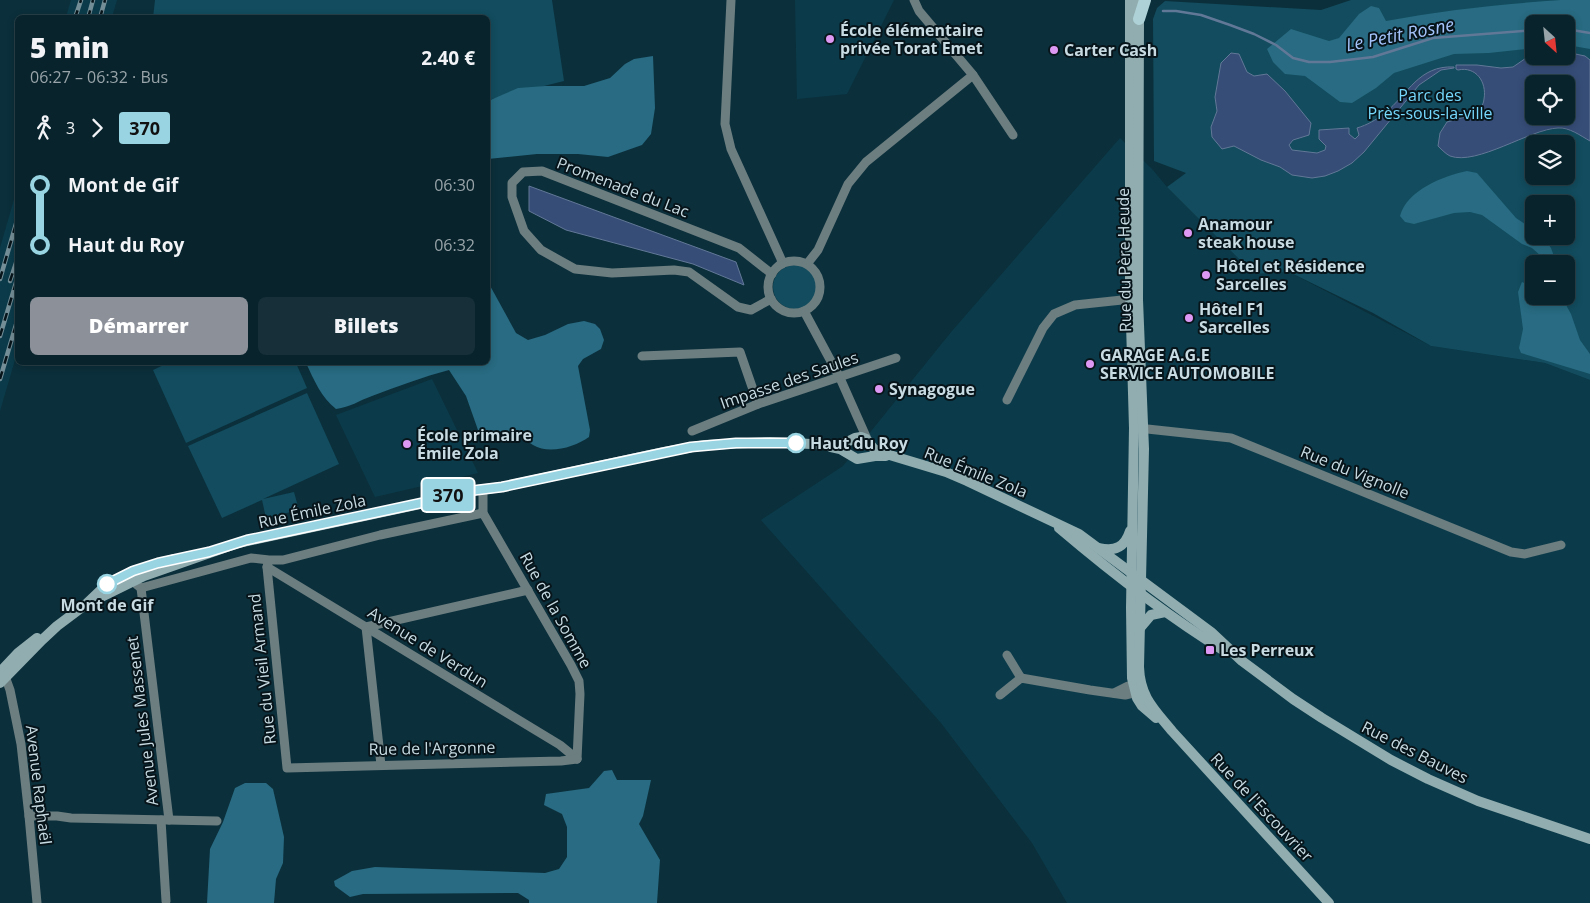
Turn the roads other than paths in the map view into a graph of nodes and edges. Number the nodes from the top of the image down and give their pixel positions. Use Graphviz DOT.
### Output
graph roads {
  1 [pos="731,0"];
  2 [pos="914,0"];
  3 [pos="1130,0"];
  4 [pos="1136,0"];
  5 [pos="1145,0"];
  6 [pos="1139,19"];
  7 [pos="973,75"];
  8 [pos="1013,135"];
  9 [pos="782,264"];
  10 [pos="807,264"];
  11 [pos="772,274"];
  12 [pos="771,299"];
  13 [pos="1135,300"];
  14 [pos="804,311"];
  15 [pos="642,356"];
  16 [pos="896,358"];
  17 [pos="840,378"];
  18 [pos="1007,400"];
  19 [pos="758,404"];
  20 [pos="860,422"];
  21 [pos="1138,428"];
  22 [pos="692,431"];
  23 [pos="852,440"];
  24 [pos="869,443"];
  25 [pos="823,445"];
  26 [pos="850,454"];
  27 [pos="890,456"];
  28 [pos="864,458"];
  29 [pos="483,489"];
  30 [pos="483,513"];
  31 [pos="1050,520"];
  32 [pos="1132,524"];
  33 [pos="1561,545"];
  34 [pos="1098,548"];
  35 [pos="268,564"];
  36 [pos="1129,572"];
  37 [pos="135,575"];
  38 [pos="1141,580"];
  39 [pos="142,588"];
  40 [pos="528,590"];
  41 [pos="1136,590"];
  42 [pos="1165,612"];
  43 [pos="366,626"];
  44 [pos="1140,628"];
  45 [pos="1007,655"];
  46 [pos="1242,661"];
  47 [pos="1,677"];
  48 [pos="1021,678"];
  49 [pos="1138,688"];
  50 [pos="1000,695"];
  51 [pos="577,759"];
  52 [pos="381,764"];
  53 [pos="287,768"];
  54 [pos="30,816"];
  55 [pos="165,820"];
  56 [pos="217,821"];
  57 [pos="1590,839"];
  58 [pos="166,901"];
  59 [pos="37,903"];
  60 [pos="1329,903"];
  1 -- 9 [label="street"];
  2 -- 7 [label="street"];
  3 -- 13 [label="main road, Rue du Père Heude"];
  4 -- 6 [label="main road, Rue du Père Heude"];
  5 -- 6 [label="main road"];
  6 -- 13 [label="main road, Rue du Père Heude"];
  7 -- 8 [label="street"];
  7 -- 10 [label="street"];
  9 -- 10 [label="street"];
  9 -- 11 [label="street"];
  10 -- 14 [label="street"];
  11 -- 12 [label="street"];
  11 -- 12 [label="street, Promenade du Lac"];
  12 -- 14 [label="street"];
  13 -- 18 [label="street"];
  13 -- 21 [label="main road, Rue du Père Heude"];
  14 -- 17 [label="street"];
  15 -- 19 [label="street"];
  16 -- 17 [label="street, Impasse des Saules"];
  17 -- 19 [label="street, Impasse des Saules"];
  17 -- 20 [label="street"];
  19 -- 22 [label="street, Impasse des Saules"];
  20 -- 23 [label="street"];
  20 -- 24 [label="street"];
  21 -- 32 [label="main road, Rue du Père Heude"];
  21 -- 33 [label="street, Rue du Vignolle"];
  21 -- 38 [label="main road, Rue du Père Heude"];
  23 -- 24 [label="main road"];
  23 -- 25 [label="main road, Rue Émile Zola"];
  23 -- 26 [label="main road"];
  24 -- 27 [label="main road, Rue Émile Zola"];
  24 -- 28 [label="main road"];
  25 -- 26 [label="main road, Rue Émile Zola"];
  25 -- 29 [label="main road, Rue Émile Zola"];
  26 -- 28 [label="main road"];
  27 -- 28 [label="main road, Rue Émile Zola"];
  27 -- 31 [label="main road, Rue Émile Zola"];
  29 -- 30 [label="street"];
  29 -- 37 [label="main road, Rue Émile Zola"];
  30 -- 35 [label="street"];
  30 -- 40 [label="street, Rue de la Somme"];
  31 -- 34 [label="main road, Rue Émile Zola"];
  31 -- 41 [label="main road, Rue Émile Zola"];
  32 -- 34 [label="main road"];
  32 -- 36 [label="main road, Rue du Père Heude"];
  34 -- 36 [label="main road, Rue Émile Zola"];
  35 -- 39 [label="street"];
  35 -- 43 [label="street, Avenue de Verdun"];
  35 -- 53 [label="street, Rue du Vieil Armand"];
  36 -- 38 [label="main road, Rue Émile Zola"];
  36 -- 41 [label="main road, Rue du Père Heude"];
  37 -- 39 [label="street"];
  37 -- 47 [label="main road, Rue Émile Zola"];
  38 -- 41 [label="main road, Rue du Père Heude"];
  38 -- 46 [label="main road, Rue des Bauves"];
  39 -- 55 [label="street, Avenue Jules Massenet"];
  40 -- 43 [label="street"];
  40 -- 51 [label="street, Rue de la Somme"];
  41 -- 42 [label="main road, Rue des Bauves"];
  41 -- 44 [label="main road"];
  41 -- 49 [label="main road"];
  42 -- 44 [label="main road"];
  42 -- 46 [label="main road, Rue des Bauves"];
  43 -- 51 [label="street, Avenue de Verdun"];
  43 -- 52 [label="street"];
  44 -- 49 [label="main road"];
  45 -- 48 [label="street"];
  46 -- 57 [label="main road, Rue des Bauves"];
  47 -- 54 [label="street, Avenue Raphaël"];
  48 -- 49 [label="street"];
  48 -- 50 [label="street"];
  49 -- 60 [label="main road, Rue de l'Escouvrier"];
  51 -- 52 [label="street, Rue de l'Argonne"];
  52 -- 53 [label="street, Rue de l'Argonne"];
  54 -- 55 [label="street"];
  54 -- 59 [label="street, Avenue Raphaël"];
  55 -- 56 [label="street"];
  55 -- 58 [label="street, Avenue Jules Massenet"];
}
